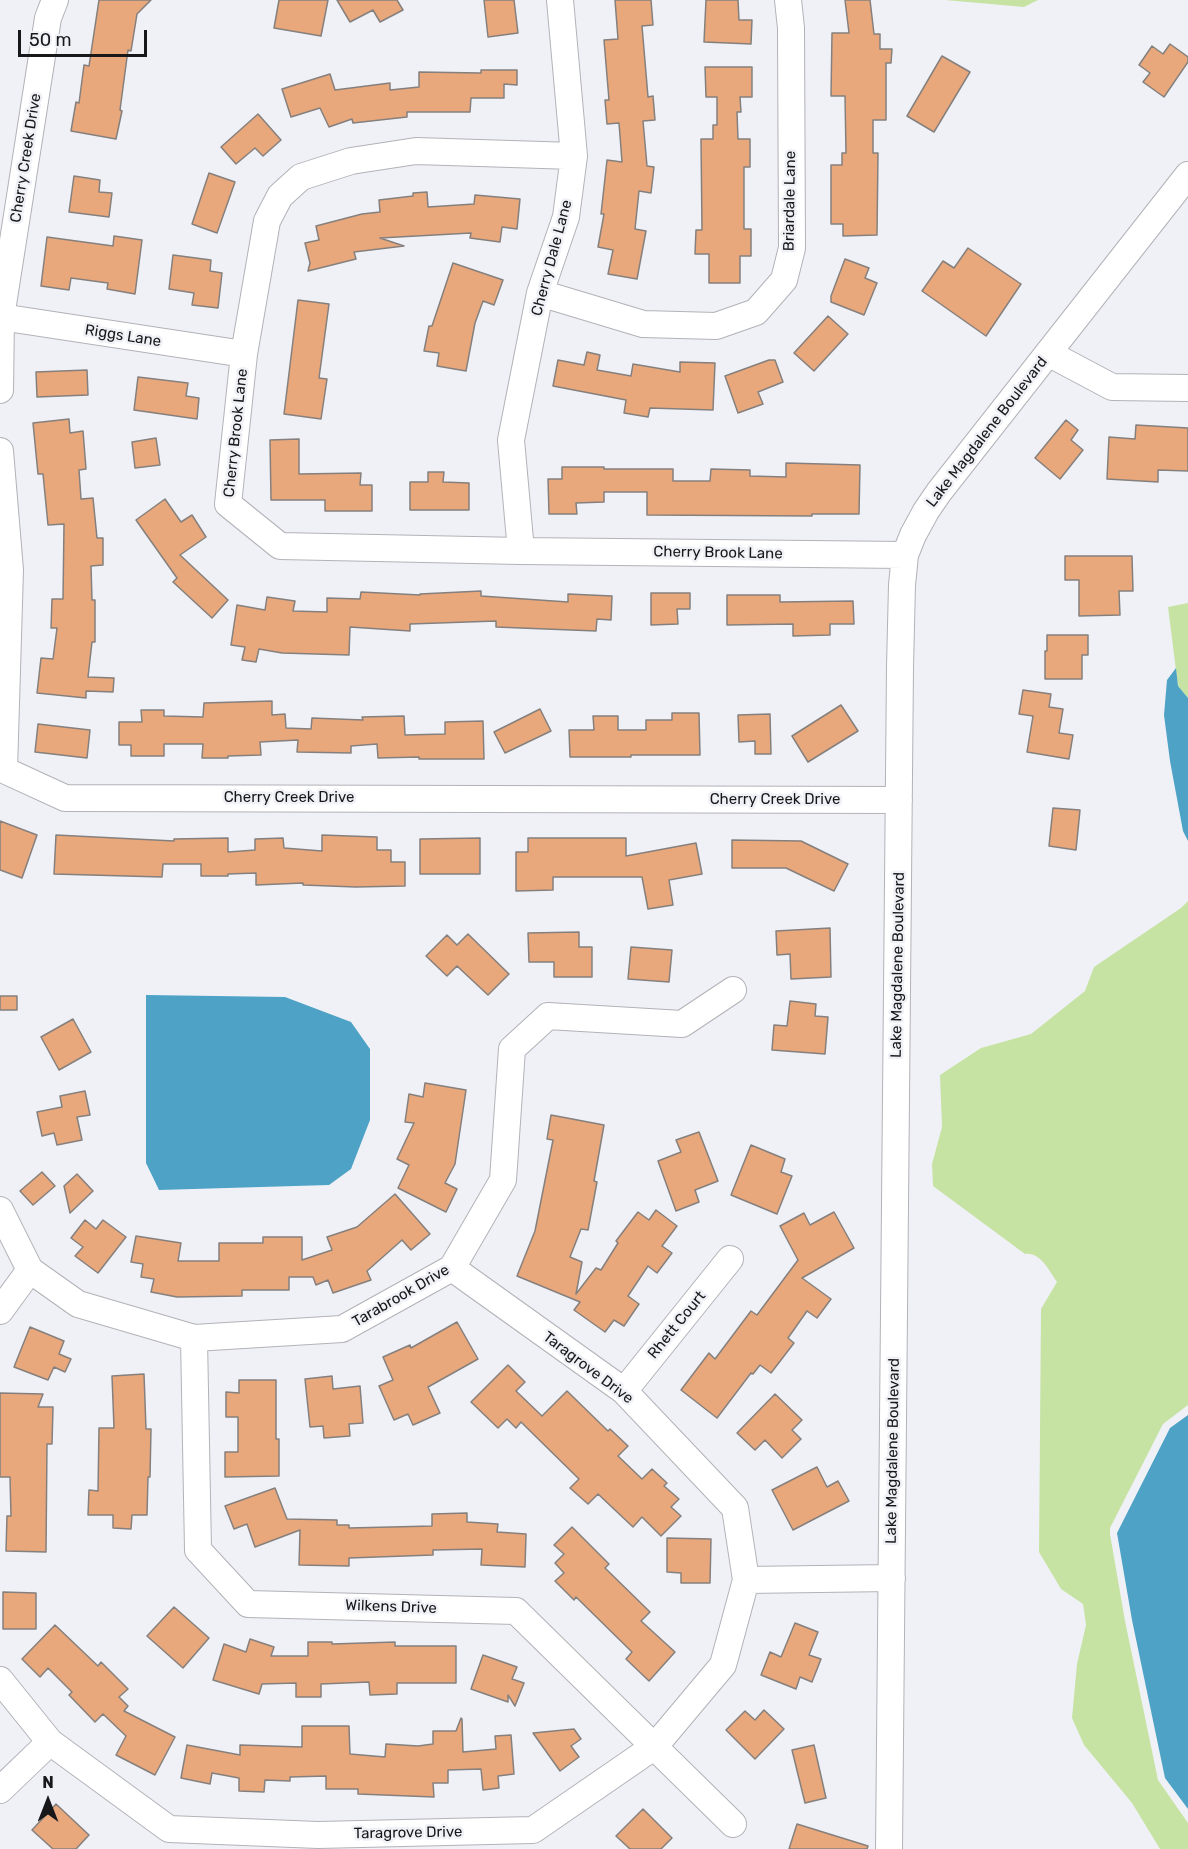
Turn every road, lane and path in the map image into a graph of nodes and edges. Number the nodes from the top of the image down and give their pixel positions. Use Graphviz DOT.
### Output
graph roads {
  1 [pos="55,0"];
  2 [pos="560,0"];
  3 [pos="788,0"];
  4 [pos="574,156"];
  5 [pos="1188,175"];
  6 [pos="540,293"];
  7 [pos="1,317"];
  8 [pos="1048,353"];
  9 [pos="244,354"];
  10 [pos="1188,388"];
  11 [pos="0,390"];
  12 [pos="0,451"];
  13 [pos="521,551"];
  14 [pos="905,555"];
  15 [pos="899,800"];
  16 [pos="734,990"];
  17 [pos="0,1210"];
  18 [pos="730,1259"];
  19 [pos="452,1268"];
  20 [pos="30,1270"];
  21 [pos="0,1311"];
  22 [pos="194,1338"];
  23 [pos="624,1391"];
  24 [pos="892,1578"];
  25 [pos="746,1580"];
  26 [pos="0,1680"];
  27 [pos="50,1742"];
  28 [pos="655,1746"];
  29 [pos="0,1790"];
  30 [pos="734,1824"];
  31 [pos="319,1842"];
  32 [pos="889,1849"];
  1 -- 7 [label="street, Cherry Creek Drive"];
  2 -- 4 [label="street, Cherry Dale Lane"];
  3 -- 6 [label="street, Briardale Lane"];
  4 -- 6 [label="street, Cherry Dale Lane"];
  4 -- 9 [label="street, Cherry Brook Lane"];
  5 -- 8 [label="street, Lake Magdalene Boulevard"];
  6 -- 13 [label="street, Cherry Dale Lane"];
  7 -- 9 [label="street, Riggs Lane"];
  7 -- 11 [label="street, Cherry Creek Drive"];
  8 -- 10 [label="street"];
  8 -- 14 [label="street, Lake Magdalene Boulevard"];
  9 -- 13 [label="street, Cherry Brook Lane"];
  12 -- 15 [label="street, Cherry Creek Drive"];
  13 -- 14 [label="street, Cherry Brook Lane"];
  14 -- 15 [label="street, Lake Magdalene Boulevard"];
  15 -- 24 [label="street, Lake Magdalene Boulevard"];
  16 -- 19 [label="street, Tarabrook Drive"];
  17 -- 20 [label="street, Tarabrook Drive"];
  18 -- 23 [label="street, Rhett Court"];
  19 -- 22 [label="street, Tarabrook Drive"];
  19 -- 23 [label="street, Taragrove Drive"];
  20 -- 21 [label="street"];
  20 -- 22 [label="street, Tarabrook Drive"];
  22 -- 28 [label="street, Wilkens Drive"];
  23 -- 25 [label="street, Taragrove Drive"];
  24 -- 25 [label="street"];
  24 -- 32 [label="street, Lake Magdalene Boulevard"];
  25 -- 28 [label="street, Taragrove Drive"];
  26 -- 27 [label="street, Taragrove Drive"];
  27 -- 29 [label="street"];
  27 -- 31 [label="street, Taragrove Drive"];
  28 -- 30 [label="street, Wilkens Drive"];
  28 -- 31 [label="street, Taragrove Drive"];
}
